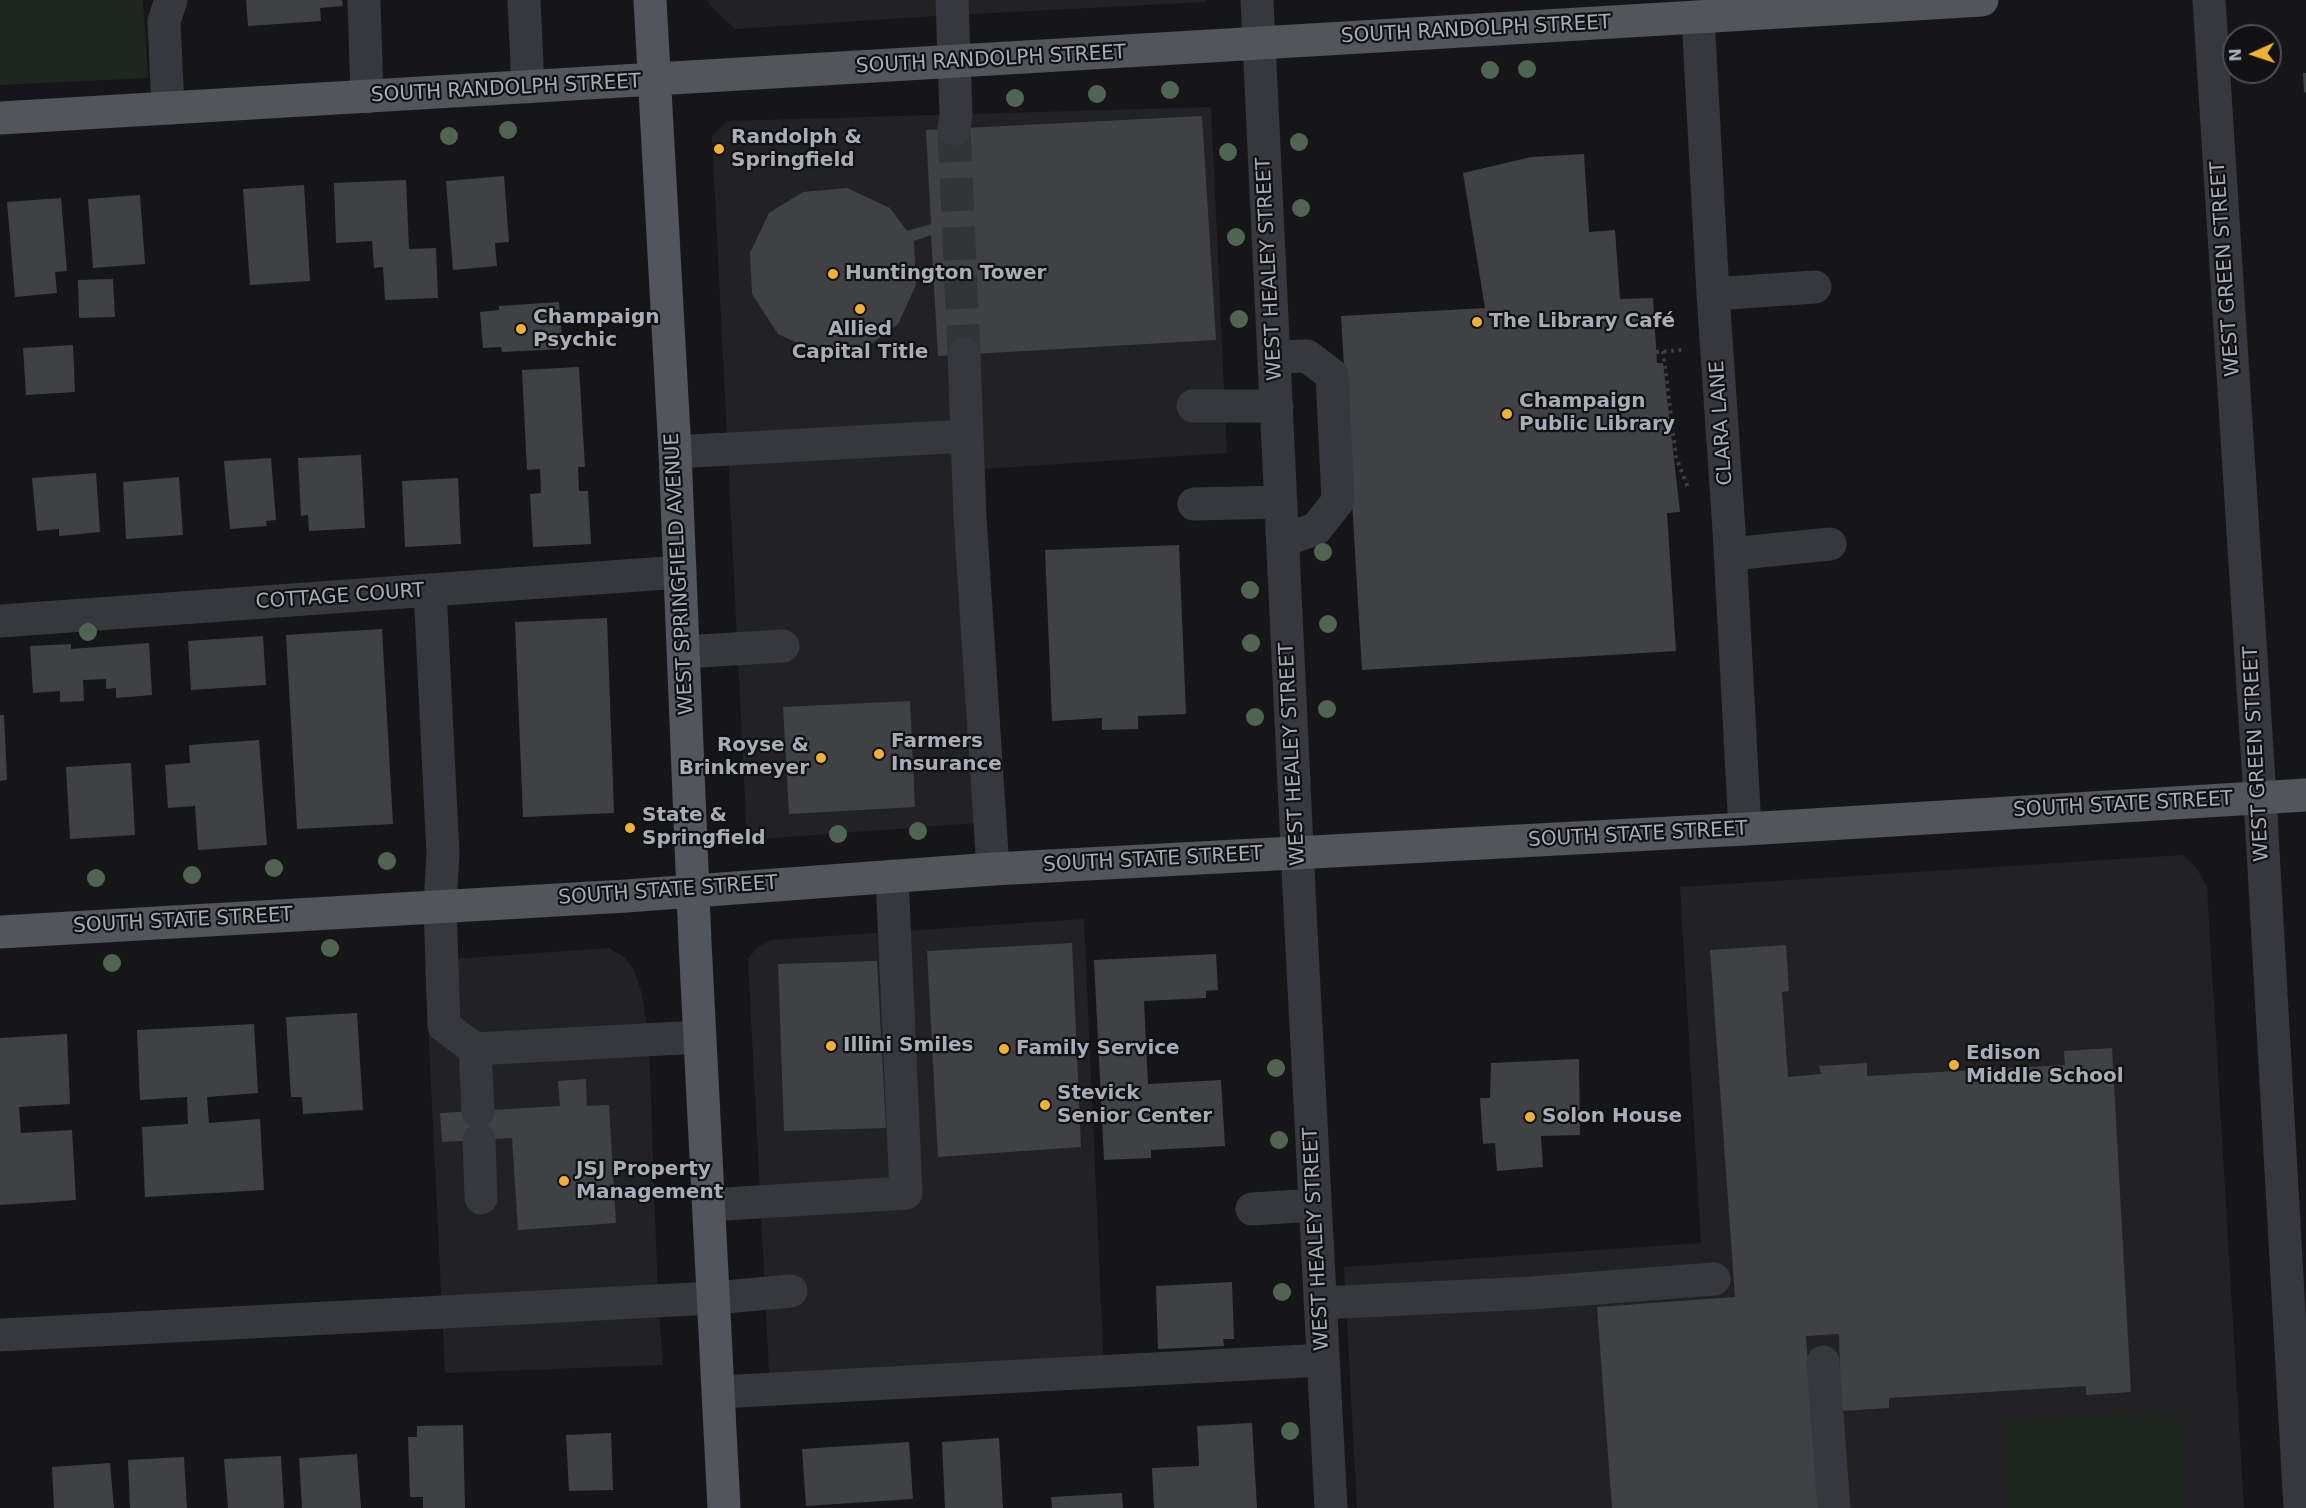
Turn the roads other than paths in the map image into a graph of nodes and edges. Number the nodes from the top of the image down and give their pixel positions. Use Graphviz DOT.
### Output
graph roads {
  1 [pos="171,0"];
  2 [pos="364,0"];
  3 [pos="524,0"];
  4 [pos="650,0"];
  5 [pos="952,0"];
  6 [pos="1257,0"];
  7 [pos="1982,0"];
  8 [pos="2209,0"];
  9 [pos="1895,2"];
  10 [pos="1835,4"];
  11 [pos="1738,7"];
  12 [pos="1698,17"];
  13 [pos="1260,44"];
  14 [pos="954,63"];
  15 [pos="654,80"];
  16 [pos="528,87"];
  17 [pos="367,97"];
  18 [pos="168,108"];
  19 [pos="0,118"];
  20 [pos="954,129"];
  21 [pos="1815,287"];
  22 [pos="1713,294"];
  23 [pos="964,354"];
  24 [pos="1274,357"];
  25 [pos="1193,406"];
  26 [pos="1277,406"];
  27 [pos="966,436"];
  28 [pos="675,452"];
  29 [pos="1281,502"];
  30 [pos="1194,504"];
  31 [pos="1283,540"];
  32 [pos="1830,544"];
  33 [pos="1731,554"];
  34 [pos="680,572"];
  35 [pos="430,590"];
  36 [pos="0,621"];
  37 [pos="783,646"];
  38 [pos="684,652"];
  39 [pos="2306,795"];
  40 [pos="2260,797"];
  41 [pos="1745,829"];
  42 [pos="1298,852"];
  43 [pos="993,869"];
  44 [pos="891,876"];
  45 [pos="693,890"];
  46 [pos="440,906"];
  47 [pos="0,932"];
  48 [pos="700,1038"];
  49 [pos="475,1049"];
  50 [pos="481,1198"];
  51 [pos="709,1205"];
  52 [pos="1315,1205"];
  53 [pos="1252,1209"];
  54 [pos="1714,1280"];
  55 [pos="791,1291"];
  56 [pos="713,1298"];
  57 [pos="1320,1303"];
  58 [pos="0,1335"];
  59 [pos="1323,1360"];
  60 [pos="1823,1362"];
  61 [pos="719,1392"];
  62 [pos="724,1508"];
  63 [pos="1331,1508"];
  64 [pos="1834,1508"];
  65 [pos="2300,1508"];
  1 -- 18 [label="street"];
  2 -- 17 [label="street"];
  3 -- 16 [label="street"];
  4 -- 15 [label="main road, WEST SPRINGFIELD AVENUE"];
  5 -- 14 [label="street"];
  6 -- 13 [label="street, WEST HEALEY STREET"];
  7 -- 9 [label="main road, SOUTH RANDOLPH STREET"];
  8 -- 40 [label="street, WEST GREEN STREET"];
  9 -- 10 [label="main road, SOUTH RANDOLPH STREET"];
  10 -- 11 [label="main road, SOUTH RANDOLPH STREET"];
  11 -- 12 [label="main road, SOUTH RANDOLPH STREET"];
  12 -- 13 [label="main road, SOUTH RANDOLPH STREET"];
  12 -- 22 [label="street, CLARA LANE"];
  13 -- 14 [label="main road, SOUTH RANDOLPH STREET"];
  13 -- 24 [label="street, WEST HEALEY STREET"];
  14 -- 15 [label="main road, SOUTH RANDOLPH STREET"];
  14 -- 20 [label="street"];
  15 -- 16 [label="main road, SOUTH RANDOLPH STREET"];
  15 -- 28 [label="main road, WEST SPRINGFIELD AVENUE"];
  16 -- 17 [label="main road, SOUTH RANDOLPH STREET"];
  17 -- 18 [label="main road, SOUTH RANDOLPH STREET"];
  18 -- 19 [label="main road, SOUTH RANDOLPH STREET"];
  21 -- 22 [label="street"];
  22 -- 33 [label="street, CLARA LANE"];
  23 -- 27 [label="street"];
  24 -- 26 [label="street, WEST HEALEY STREET"];
  24 -- 31 [label="street"];
  25 -- 26 [label="street"];
  26 -- 29 [label="street, WEST HEALEY STREET"];
  27 -- 28 [label="street"];
  27 -- 43 [label="street"];
  28 -- 34 [label="main road, WEST SPRINGFIELD AVENUE"];
  29 -- 30 [label="street"];
  29 -- 31 [label="street, WEST HEALEY STREET"];
  31 -- 42 [label="street, WEST HEALEY STREET"];
  32 -- 33 [label="street"];
  33 -- 41 [label="street, CLARA LANE"];
  34 -- 35 [label="street, COTTAGE COURT"];
  34 -- 38 [label="main road, WEST SPRINGFIELD AVENUE"];
  35 -- 36 [label="street, COTTAGE COURT"];
  35 -- 46 [label="street"];
  37 -- 38 [label="street"];
  38 -- 45 [label="main road, WEST SPRINGFIELD AVENUE"];
  39 -- 40 [label="main road, SOUTH STATE STREET"];
  40 -- 41 [label="main road, SOUTH STATE STREET"];
  40 -- 65 [label="street, WEST GREEN STREET"];
  41 -- 42 [label="main road, SOUTH STATE STREET"];
  42 -- 43 [label="main road, SOUTH STATE STREET"];
  42 -- 52 [label="street, WEST HEALEY STREET"];
  43 -- 44 [label="main road, SOUTH STATE STREET"];
  44 -- 45 [label="main road, SOUTH STATE STREET"];
  44 -- 51 [label="street"];
  45 -- 46 [label="main road, SOUTH STATE STREET"];
  45 -- 48 [label="main road, WEST SPRINGFIELD AVENUE"];
  46 -- 47 [label="main road, SOUTH STATE STREET"];
  46 -- 49 [label="street"];
  48 -- 49 [label="street"];
  48 -- 51 [label="main road, WEST SPRINGFIELD AVENUE"];
  49 -- 50 [label="street"];
  51 -- 56 [label="main road, WEST SPRINGFIELD AVENUE"];
  52 -- 53 [label="street"];
  52 -- 57 [label="street, WEST HEALEY STREET"];
  54 -- 57 [label="street"];
  55 -- 56 [label="street"];
  56 -- 58 [label="street"];
  56 -- 61 [label="main road, WEST SPRINGFIELD AVENUE"];
  57 -- 59 [label="street, WEST HEALEY STREET"];
  59 -- 61 [label="street"];
  59 -- 63 [label="street, WEST HEALEY STREET"];
  60 -- 64 [label="street"];
  61 -- 62 [label="main road, WEST SPRINGFIELD AVENUE"];
}
